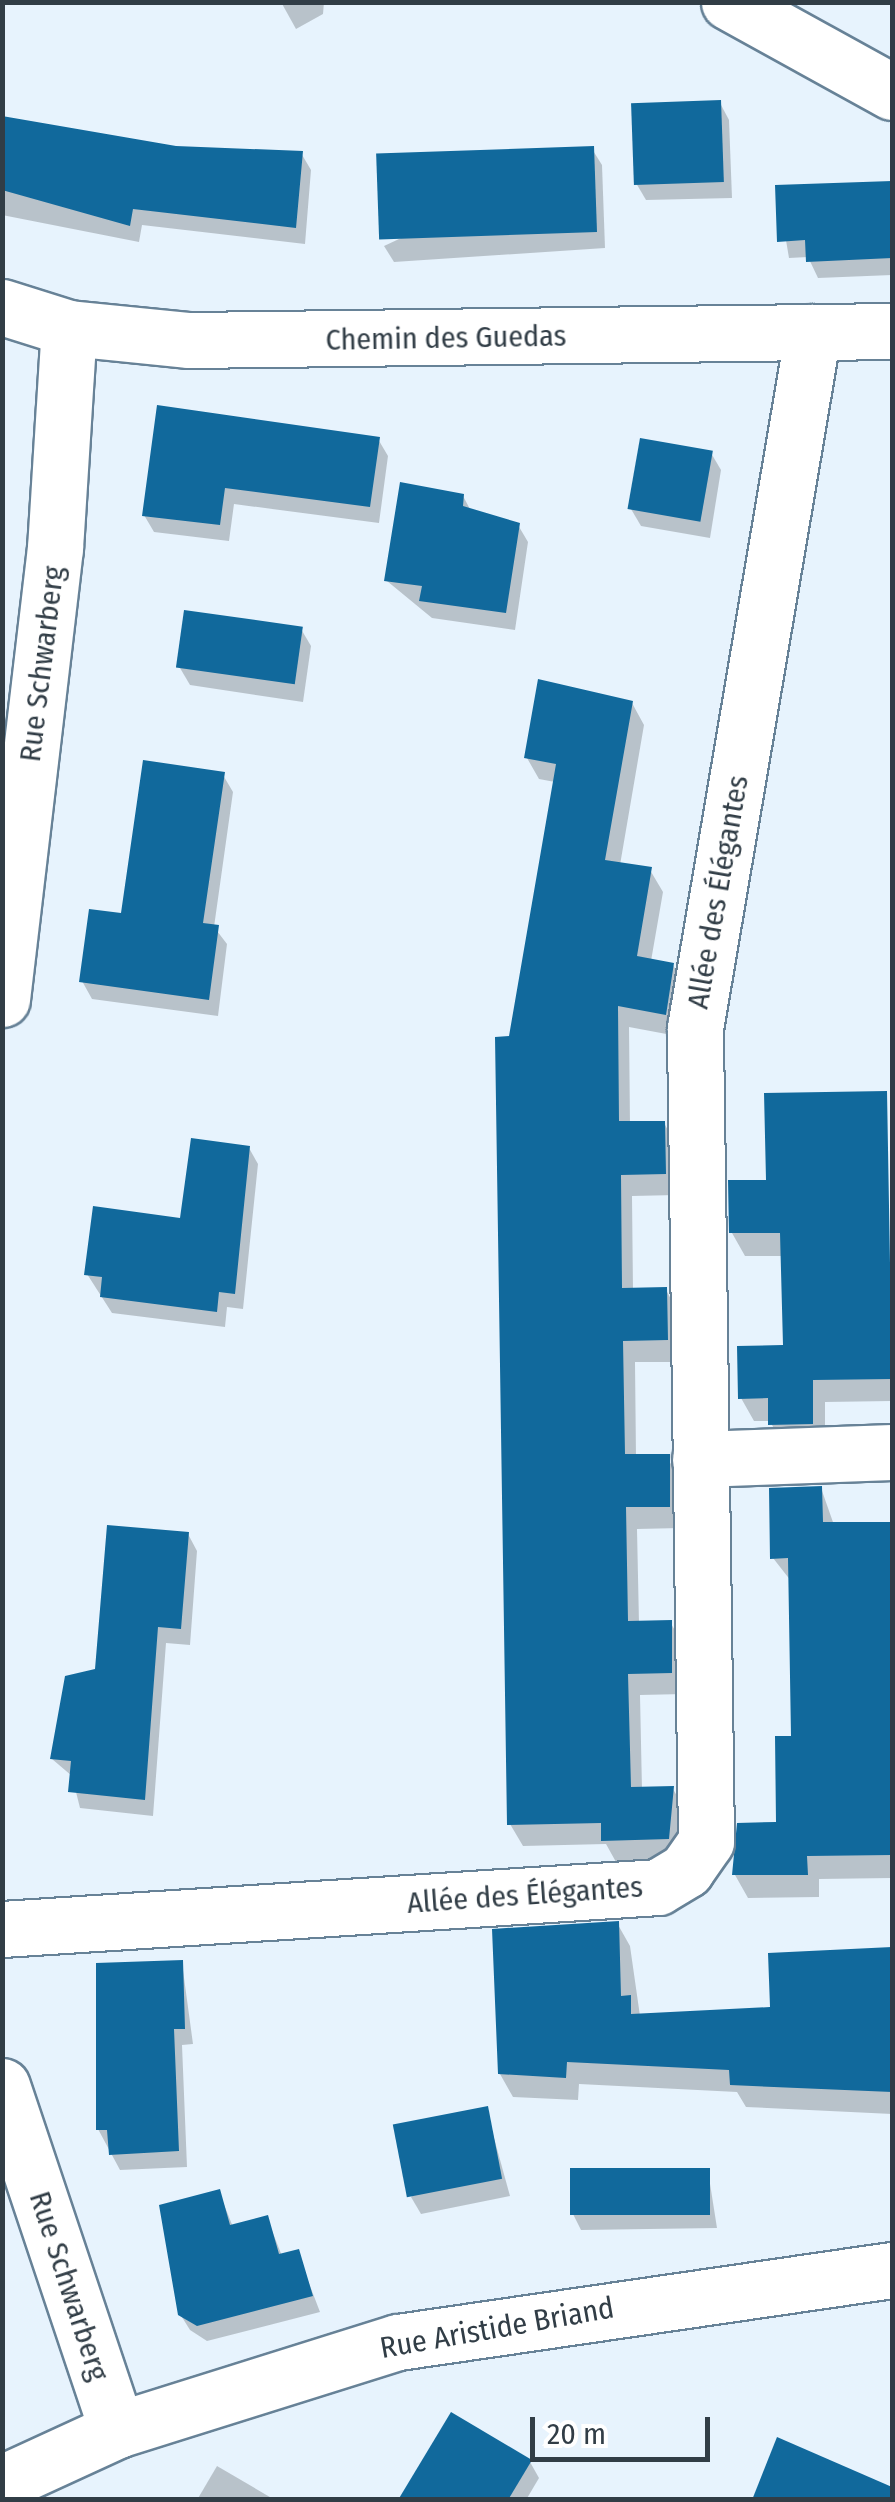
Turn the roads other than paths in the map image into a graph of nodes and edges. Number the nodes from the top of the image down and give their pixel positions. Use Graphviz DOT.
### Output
graph roads {
  1 [pos="728,2"];
  2 [pos="892,92"];
  3 [pos="2,307"];
  4 [pos="69,328"];
  5 [pos="892,330"];
  6 [pos="813,332"];
  7 [pos="2,999"];
  8 [pos="892,1452"];
  9 [pos="700,1459"];
  10 [pos="2,1929"];
  11 [pos="2,2086"];
  12 [pos="892,2270"];
  13 [pos="117,2430"];
  14 [pos="2,2483"];
  1 -- 2 [label="street"];
  3 -- 4 [label="street, Chemin des Guedas"];
  4 -- 6 [label="street, Chemin des Guedas"];
  4 -- 7 [label="street, Rue Schwarberg"];
  5 -- 6 [label="street, Chemin des Guedas"];
  6 -- 9 [label="street, Allée des Élégantes"];
  8 -- 9 [label="street"];
  9 -- 10 [label="street, Allée des Élégantes"];
  11 -- 13 [label="street, Rue Schwarberg"];
  12 -- 13 [label="street, Rue Aristide Briand"];
  13 -- 14 [label="street, Rue Aristide Briand"];
}
